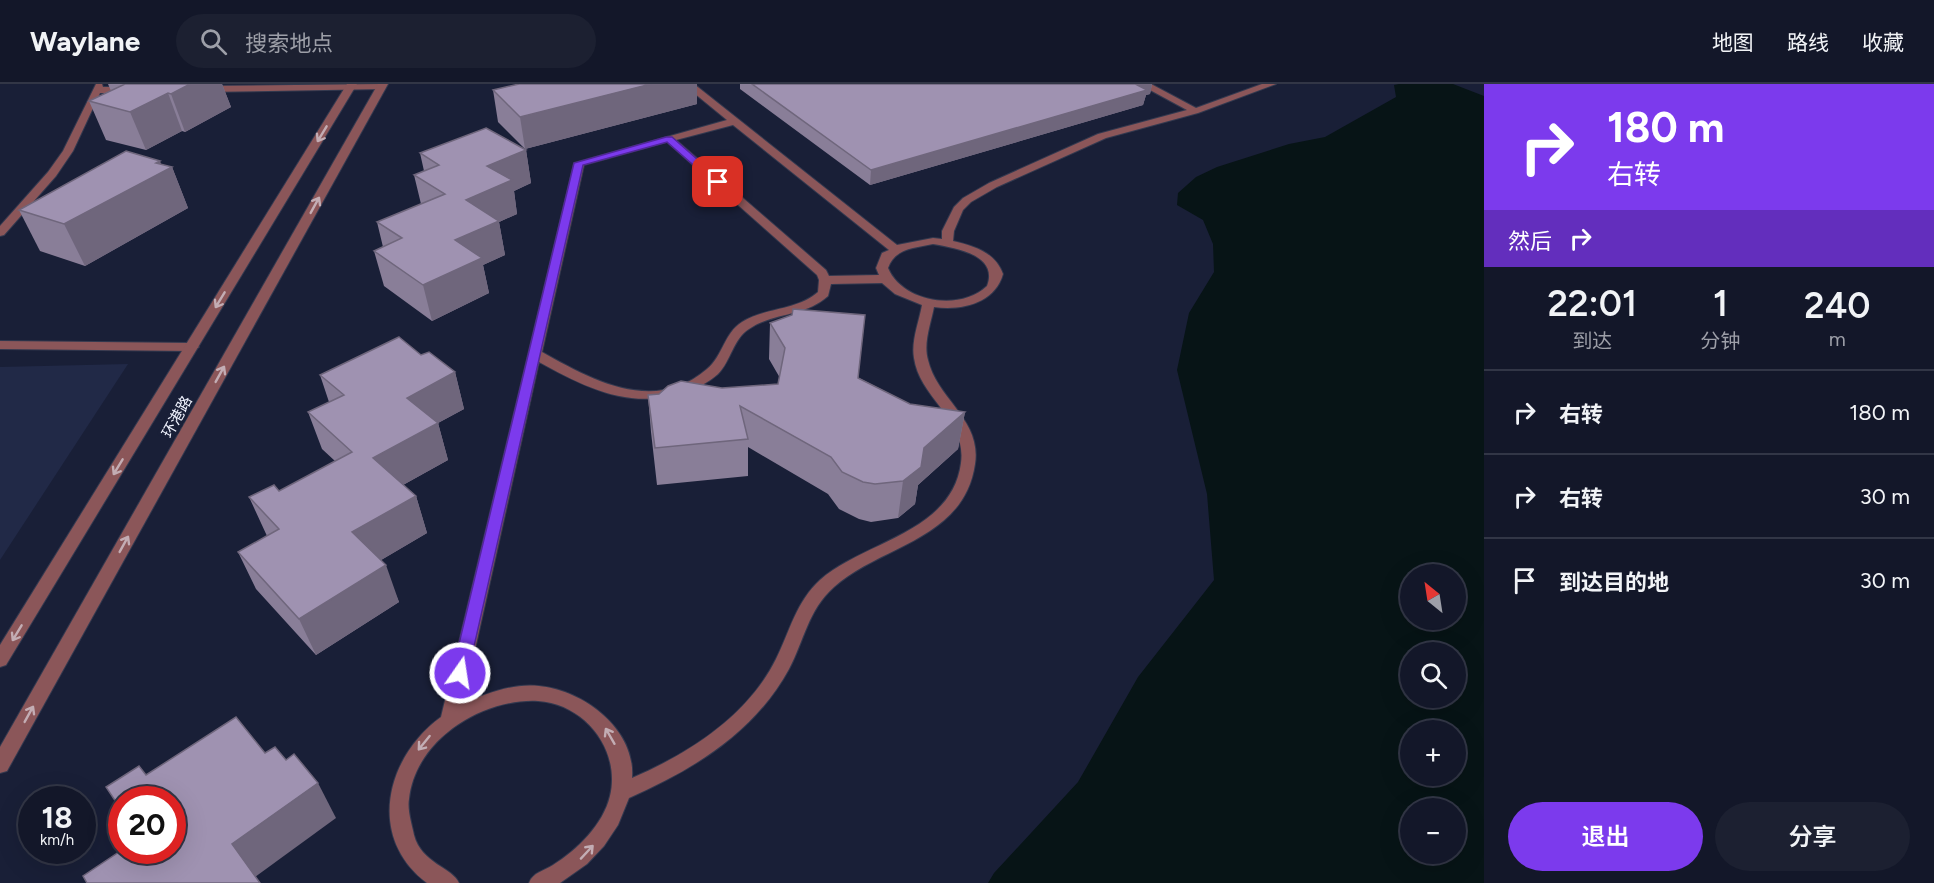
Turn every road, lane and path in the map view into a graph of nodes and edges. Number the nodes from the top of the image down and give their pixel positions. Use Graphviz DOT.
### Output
graph roads {
  1 [pos="688,84"];
  2 [pos="1144,84"];
  3 [pos="1271,84"];
  4 [pos="351,86"];
  5 [pos="382,86"];
  6 [pos="99,87"];
  7 [pos="189,89"];
  8 [pos="142,90"];
  9 [pos="1195,111"];
  10 [pos="735,121"];
  11 [pos="669,139"];
  12 [pos="0,233"];
  13 [pos="947,242"];
  14 [pos="895,249"];
  15 [pos="884,279"];
  16 [pos="825,280"];
  17 [pos="928,303"];
  18 [pos="0,345"];
  19 [pos="192,347"];
  20 [pos="535,354"];
  21 [pos="0,660"];
  22 [pos="450,719"];
  23 [pos="0,765"];
  24 [pos="621,792"];
  25 [pos="449,883"];
  26 [pos="539,883"];
  1 -- 10 [label="street"];
  2 -- 9 [label="street"];
  3 -- 9 [label="street"];
  4 -- 5 [label="street"];
  4 -- 7 [label="street"];
  4 -- 19 [label="street, 环港路, one-way"];
  23 -- 5 [label="street, 环港路, one-way"];
  6 -- 8 [label="street"];
  6 -- 12 [label="street"];
  9 -- 13 [label="street"];
  10 -- 11 [label="street"];
  10 -- 14 [label="street"];
  11 -- 16 [label="street"];
  11 -- 20 [label="street"];
  13 -- 14 [label="street"];
  13 -- 17 [label="street"];
  14 -- 15 [label="street"];
  15 -- 16 [label="street"];
  15 -- 17 [label="street"];
  16 -- 20 [label="street"];
  17 -- 24 [label="street"];
  18 -- 19 [label="street"];
  19 -- 21 [label="street, 环港路, one-way"];
  20 -- 22 [label="street"];
  24 -- 22 [label="street, one-way"];
  22 -- 25 [label="street, one-way"];
  26 -- 24 [label="street, one-way"];
}
